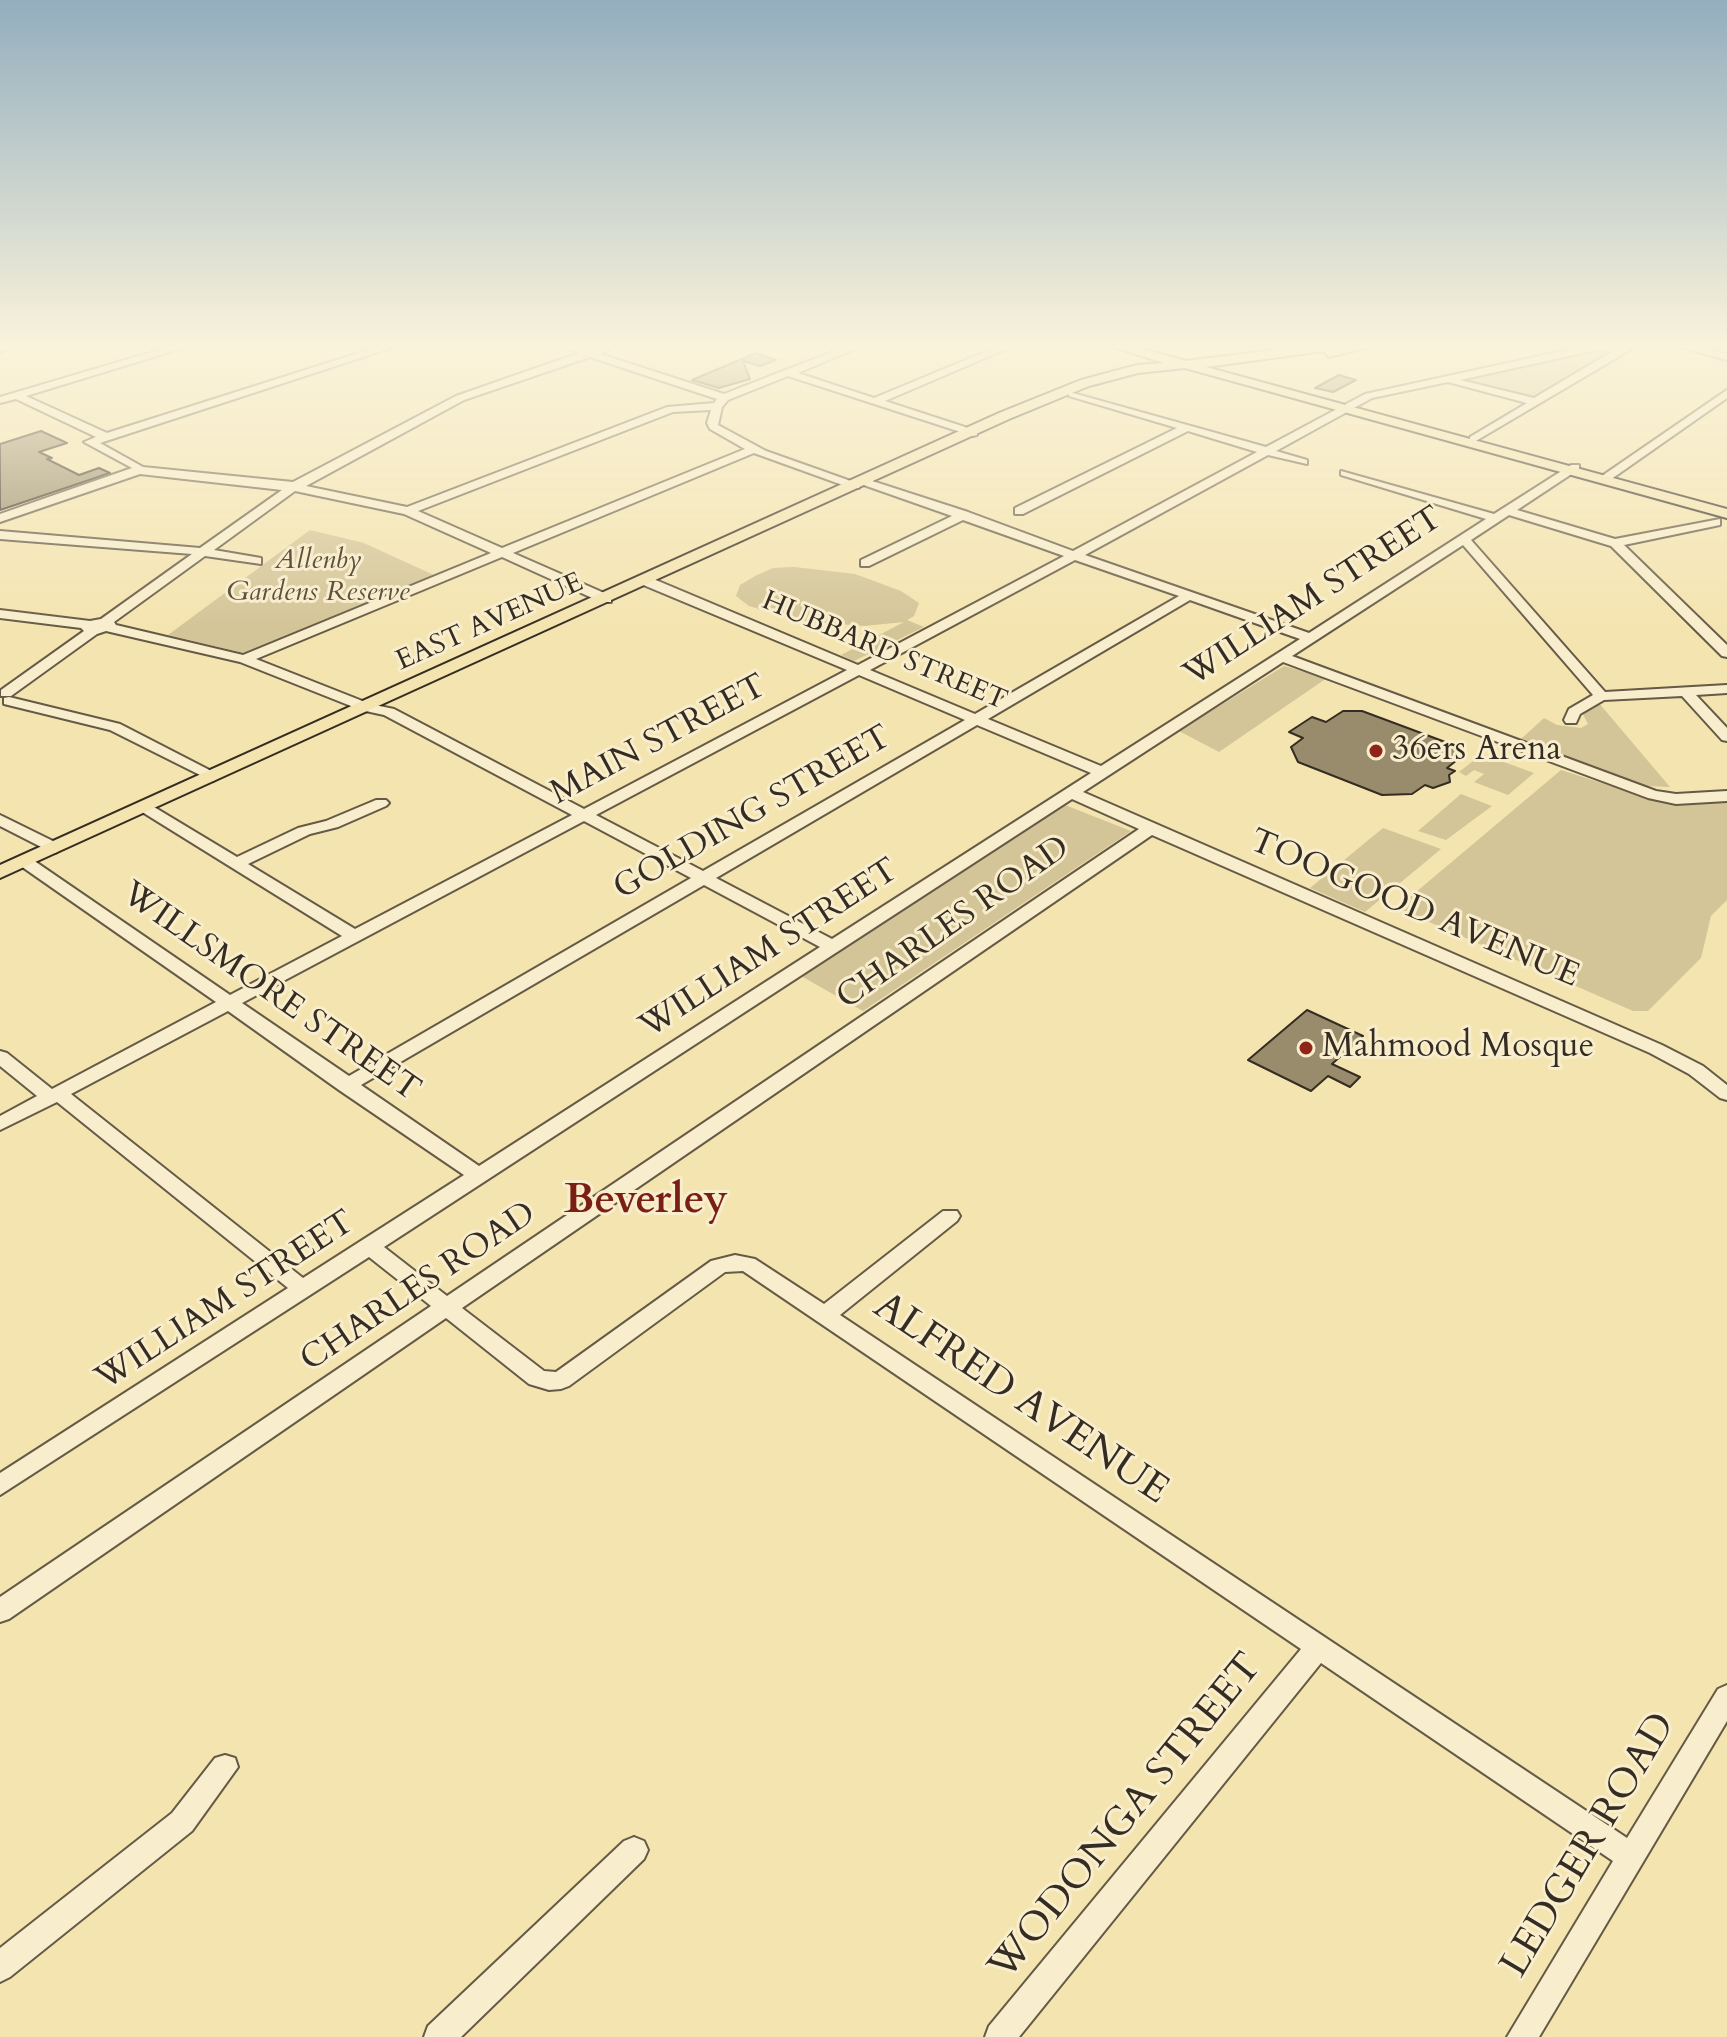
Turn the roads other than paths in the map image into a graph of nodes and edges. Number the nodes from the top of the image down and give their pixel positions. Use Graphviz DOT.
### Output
graph roads {
  1 [pos="99,439"];
  2 [pos="384,439"];
  3 [pos="593,439"];
  4 [pos="736,439"];
  5 [pos="960,439"];
  6 [pos="1164,439"];
  7 [pos="1224,439"];
  8 [pos="1292,439"];
  9 [pos="1462,439"];
  10 [pos="1474,439"];
  11 [pos="1661,439"];
  12 [pos="754,449"];
  13 [pos="1269,452"];
  14 [pos="1303,462"];
  15 [pos="1572,469"];
  16 [pos="139,470"];
  17 [pos="1345,473"];
  18 [pos="1605,478"];
  19 [pos="860,484"];
  20 [pos="295,487"];
  21 [pos="408,511"];
  22 [pos="1019,511"];
  23 [pos="1502,514"];
  24 [pos="964,515"];
  25 [pos="1723,515"];
  26 [pos="0,518"];
  27 [pos="0,535"];
  28 [pos="1462,541"];
  29 [pos="1615,543"];
  30 [pos="200,552"];
  31 [pos="505,553"];
  32 [pos="1075,555"];
  33 [pos="257,561"];
  34 [pos="865,563"];
  35 [pos="646,581"];
  36 [pos="1190,595"];
  37 [pos="606,599"];
  38 [pos="0,614"];
  39 [pos="99,626"];
  40 [pos="1311,638"];
  41 [pos="1727,653"];
  42 [pos="1281,657"];
  43 [pos="244,659"];
  44 [pos="859,669"];
  45 [pos="1727,689"];
  46 [pos="1686,692"];
  47 [pos="1601,696"];
  48 [pos="4,698"];
  49 [pos="366,707"];
  50 [pos="976,718"];
  51 [pos="1571,720"];
  52 [pos="1727,737"];
  53 [pos="1102,772"];
  54 [pos="213,776"];
  55 [pos="1075,790"];
  56 [pos="1727,796"];
  57 [pos="381,803"];
  58 [pos="144,807"];
  59 [pos="585,814"];
  60 [pos="0,820"];
  61 [pos="1151,828"];
  62 [pos="55,848"];
  63 [pos="24,861"];
  64 [pos="238,863"];
  65 [pos="0,872"];
  66 [pos="704,877"];
  67 [pos="354,936"];
  68 [pos="834,947"];
  69 [pos="229,1004"];
  70 [pos="0,1057"];
  71 [pos="346,1086"];
  72 [pos="1727,1094"];
  73 [pos="55,1096"];
  74 [pos="0,1124"];
  75 [pos="480,1176"];
  76 [pos="950,1216"];
  77 [pos="370,1247"];
  78 [pos="304,1290"];
  79 [pos="448,1307"];
  80 [pos="826,1314"];
  81 [pos="0,1485"];
  82 [pos="0,1611"];
  83 [pos="1317,1649"];
  84 [pos="1727,1697"];
  85 [pos="225,1767"];
  86 [pos="634,1850"];
  87 [pos="1631,1857"];
  88 [pos="0,1967"];
  89 [pos="439,2037"];
  90 [pos="1000,2037"];
  91 [pos="1522,2037"];
  1 -- 16 [label="street"];
  2 -- 20 [label="street"];
  3 -- 21 [label="street"];
  4 -- 12 [label="street"];
  5 -- 19 [label="main road, EAST AVENUE"];
  6 -- 22 [label="street"];
  7 -- 13 [label="street"];
  8 -- 13 [label="street, MAIN STREET"];
  9 -- 15 [label="main road"];
  10 -- 15 [label="main road"];
  11 -- 18 [label="street"];
  12 -- 19 [label="street"];
  12 -- 31 [label="street"];
  13 -- 14 [label="street"];
  13 -- 32 [label="street, MAIN STREET"];
  15 -- 18 [label="main road"];
  15 -- 23 [label="street, WILLIAM STREET"];
  16 -- 20 [label="street"];
  16 -- 26 [label="street"];
  17 -- 23 [label="street"];
  18 -- 25 [label="main road"];
  19 -- 24 [label="street"];
  19 -- 35 [label="main road, EAST AVENUE"];
  20 -- 21 [label="street"];
  20 -- 30 [label="street"];
  21 -- 31 [label="street"];
  23 -- 28 [label="street, WILLIAM STREET"];
  23 -- 29 [label="street"];
  24 -- 32 [label="street"];
  24 -- 34 [label="street"];
  25 -- 29 [label="street"];
  27 -- 30 [label="street"];
  28 -- 40 [label="street, WILLIAM STREET"];
  28 -- 47 [label="street"];
  29 -- 41 [label="street"];
  30 -- 33 [label="street"];
  30 -- 39 [label="street"];
  31 -- 37 [label="street"];
  31 -- 43 [label="street"];
  32 -- 36 [label="street"];
  32 -- 44 [label="street, MAIN STREET"];
  35 -- 37 [label="main road, EAST AVENUE"];
  35 -- 44 [label="street, HUBBARD STREET"];
  36 -- 40 [label="street"];
  36 -- 50 [label="street, GOLDING STREET"];
  37 -- 49 [label="main road, EAST AVENUE"];
  38 -- 39 [label="street"];
  39 -- 43 [label="street"];
  39 -- 48 [label="street"];
  40 -- 42 [label="street, WILLIAM STREET"];
  42 -- 53 [label="street, WILLIAM STREET"];
  42 -- 56 [label="street"];
  43 -- 49 [label="street"];
  44 -- 50 [label="street, HUBBARD STREET"];
  44 -- 59 [label="street, MAIN STREET"];
  45 -- 46 [label="street"];
  46 -- 47 [label="street"];
  46 -- 52 [label="street"];
  47 -- 51 [label="street"];
  48 -- 54 [label="street"];
  49 -- 54 [label="main road, EAST AVENUE"];
  49 -- 59 [label="street"];
  50 -- 53 [label="street, HUBBARD STREET"];
  50 -- 66 [label="street, GOLDING STREET"];
  53 -- 55 [label="street, WILLIAM STREET"];
  54 -- 58 [label="main road, EAST AVENUE"];
  55 -- 61 [label="street, TOOGOOD AVENUE"];
  55 -- 68 [label="street, WILLIAM STREET"];
  57 -- 64 [label="street"];
  58 -- 62 [label="main road, EAST AVENUE"];
  58 -- 64 [label="street"];
  59 -- 66 [label="street"];
  59 -- 67 [label="street, MAIN STREET"];
  60 -- 62 [label="street"];
  61 -- 72 [label="street, TOOGOOD AVENUE"];
  61 -- 79 [label="street, CHARLES ROAD"];
  62 -- 63 [label="main road, EAST AVENUE"];
  63 -- 65 [label="main road, EAST AVENUE"];
  63 -- 69 [label="street, WILLSMORE STREET"];
  64 -- 67 [label="street"];
  66 -- 68 [label="street"];
  66 -- 71 [label="street, GOLDING STREET"];
  67 -- 69 [label="street, MAIN STREET"];
  68 -- 75 [label="street, WILLIAM STREET"];
  69 -- 71 [label="street, WILLSMORE STREET"];
  69 -- 73 [label="street, MAIN STREET"];
  70 -- 73 [label="street"];
  71 -- 75 [label="street, WILLSMORE STREET"];
  73 -- 74 [label="street, MAIN STREET"];
  73 -- 78 [label="street"];
  75 -- 77 [label="street, WILLIAM STREET"];
  76 -- 80 [label="street"];
  77 -- 78 [label="street, WILLIAM STREET"];
  77 -- 79 [label="street, ALFRED AVENUE"];
  78 -- 81 [label="street, WILLIAM STREET"];
  79 -- 80 [label="street, ALFRED AVENUE"];
  79 -- 82 [label="street, CHARLES ROAD"];
  80 -- 83 [label="street, ALFRED AVENUE"];
  83 -- 87 [label="street, ALFRED AVENUE"];
  83 -- 90 [label="street, WODONGA STREET"];
  84 -- 87 [label="street, LEDGER ROAD"];
  85 -- 88 [label="street"];
  86 -- 89 [label="street"];
  87 -- 91 [label="street, LEDGER ROAD"];
}
